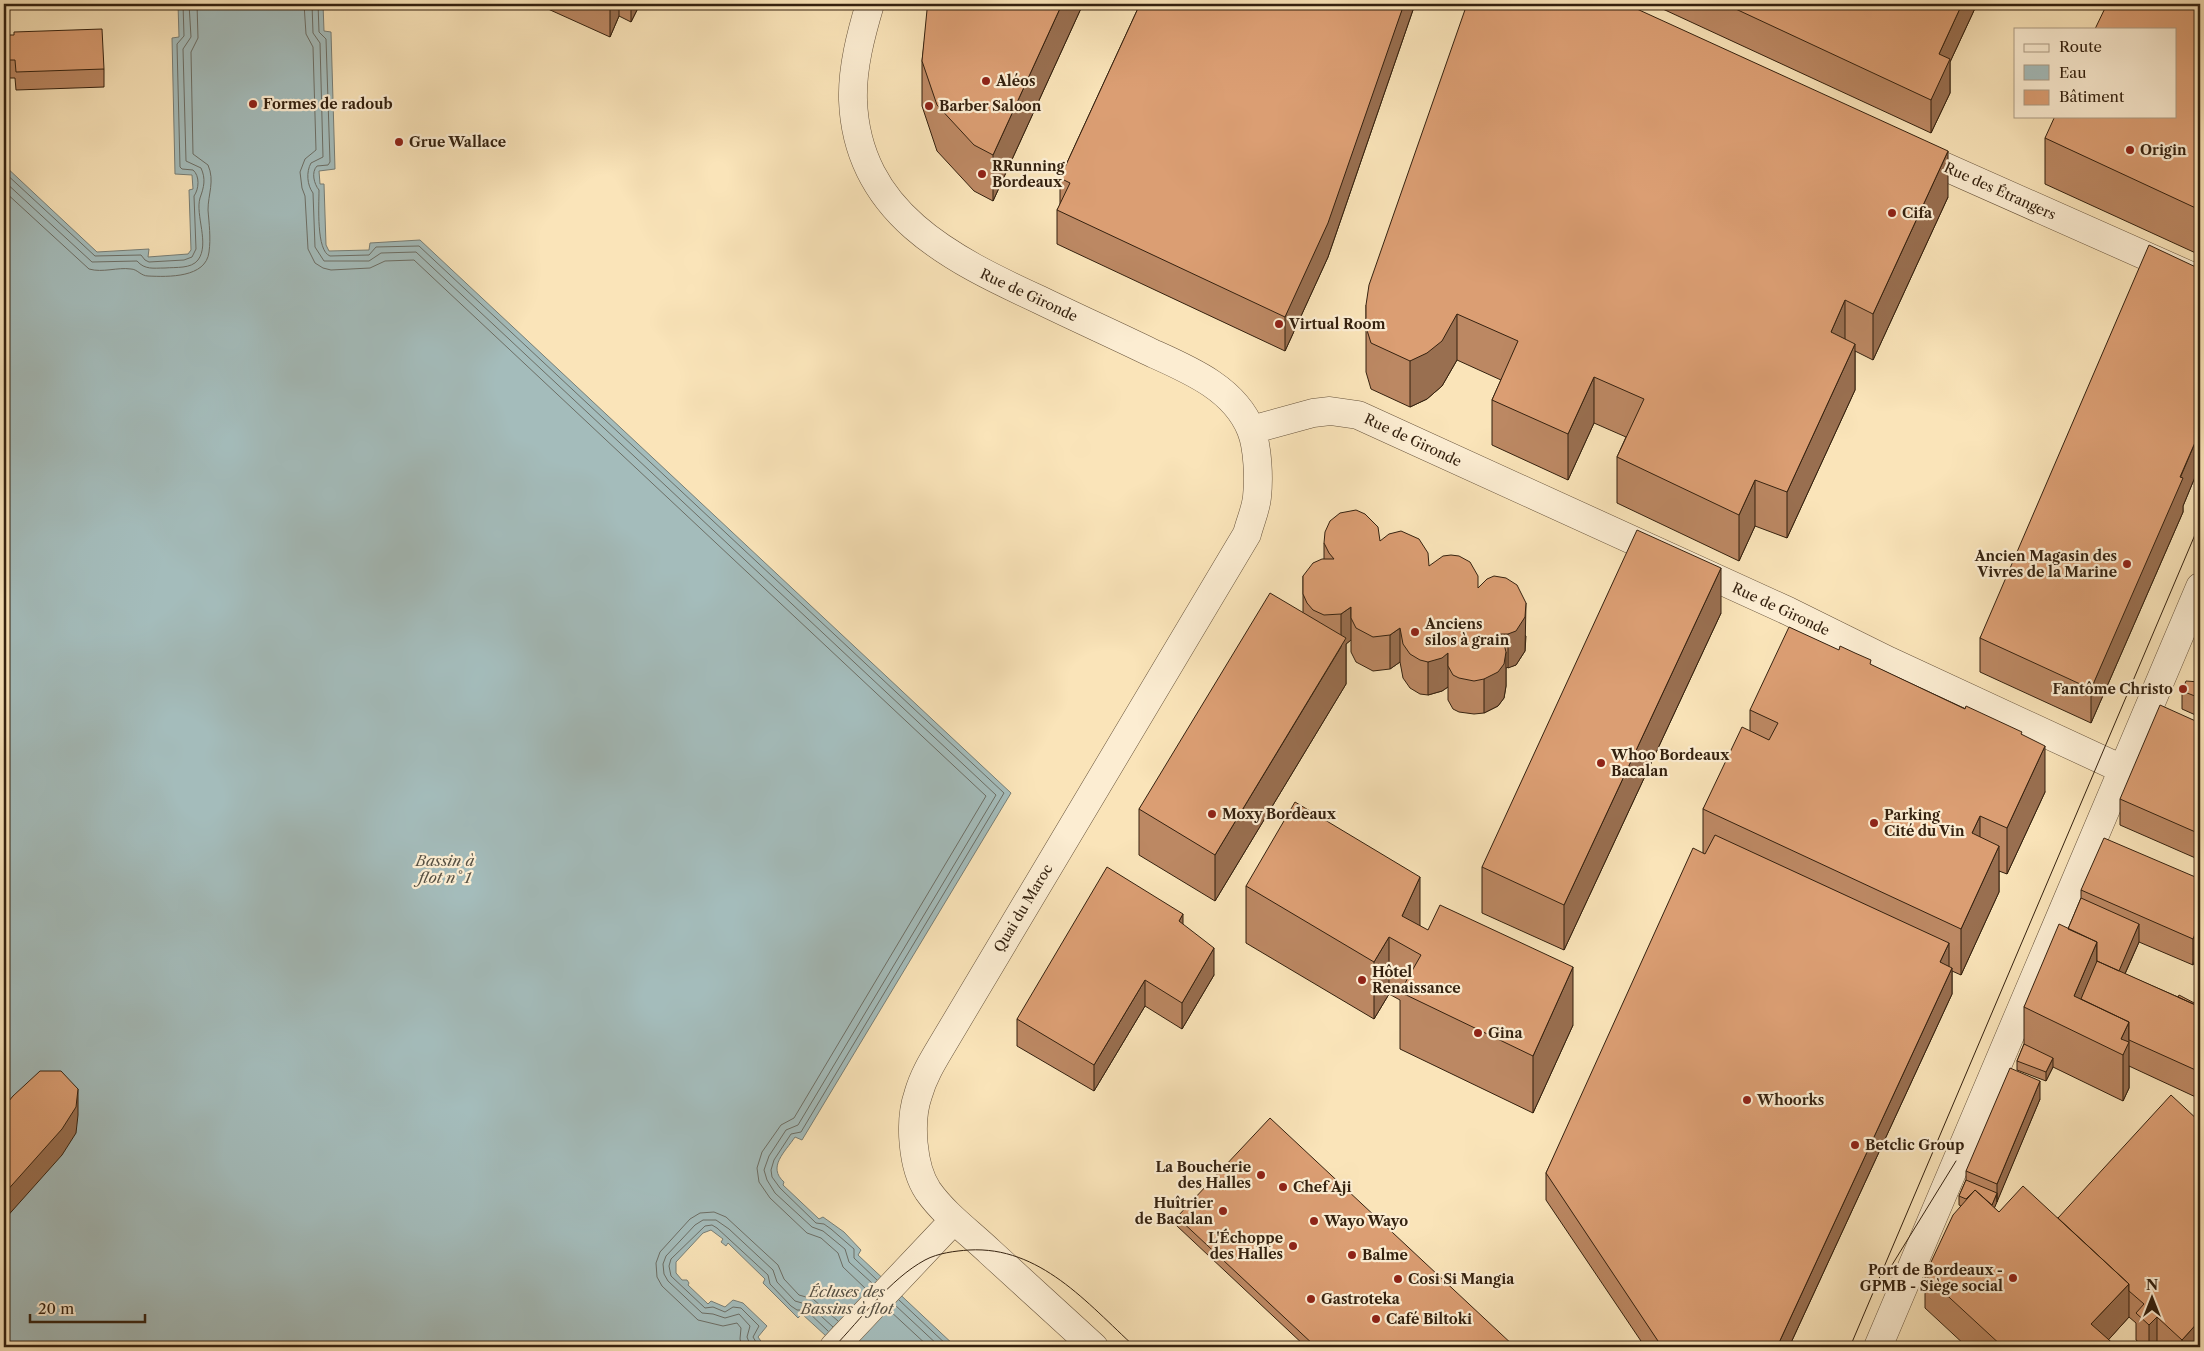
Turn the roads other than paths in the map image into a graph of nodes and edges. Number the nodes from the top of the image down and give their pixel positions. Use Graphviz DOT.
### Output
graph roads {
  1 [pos="870,4"];
  2 [pos="1896,144"];
  3 [pos="2200,280"];
  4 [pos="1251,430"];
  5 [pos="2200,587"];
  6 [pos="2122,770"];
  7 [pos="953,1221"];
  8 [pos="834,1347"];
  9 [pos="1094,1347"];
  10 [pos="1878,1347"];
  1 -- 4 [label="street, Rue de Gironde"];
  2 -- 3 [label="street, Rue des Étrangers"];
  4 -- 6 [label="street, Rue de Gironde"];
  4 -- 7 [label="street, Quai du Maroc"];
  5 -- 6 [label="street"];
  6 -- 10 [label="street"];
  7 -- 8 [label="street"];
  7 -- 9 [label="street, Quai du Maroc"];
}
